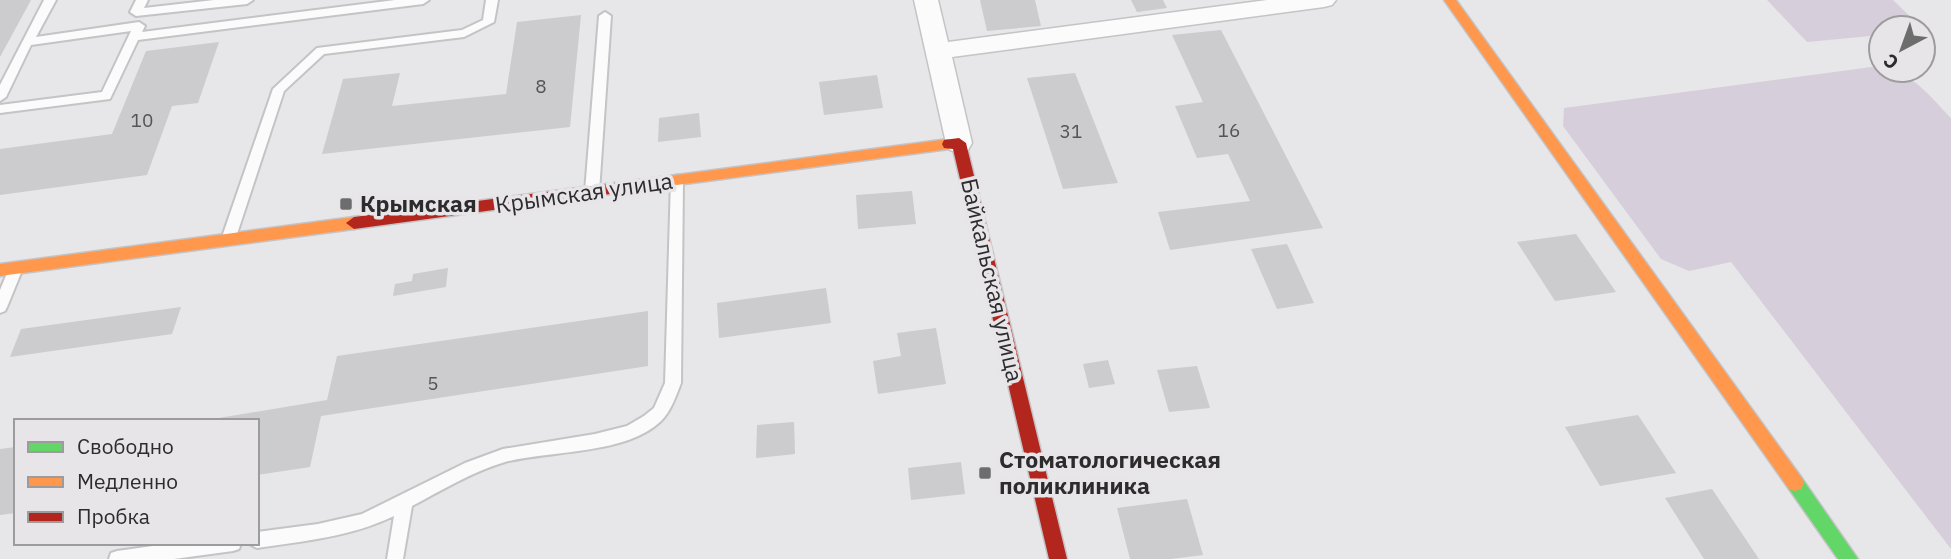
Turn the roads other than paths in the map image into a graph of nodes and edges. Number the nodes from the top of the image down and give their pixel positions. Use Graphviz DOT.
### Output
graph roads {
  1 [pos="50,0"];
  2 [pos="142,0"];
  3 [pos="247,0"];
  4 [pos="424,0"];
  5 [pos="492,0"];
  6 [pos="926,0"];
  7 [pos="1324,0"];
  8 [pos="1450,0"];
  9 [pos="605,16"];
  10 [pos="134,37"];
  11 [pos="27,42"];
  12 [pos="938,51"];
  13 [pos="0,97"];
  14 [pos="0,108"];
  15 [pos="960,143"];
  16 [pos="677,180"];
  17 [pos="592,192"];
  18 [pos="229,240"];
  19 [pos="8,269"];
  20 [pos="0,307"];
  21 [pos="405,501"];
  22 [pos="259,540"];
  23 [pos="218,545"];
  24 [pos="117,559"];
  25 [pos="396,559"];
  26 [pos="1058,559"];
  27 [pos="1849,559"];
  1 -- 11 [label="lane"];
  2 -- 3 [label="lane"];
  4 -- 10 [label="lane"];
  5 -- 18 [label="lane"];
  6 -- 12 [label="street, Байкальская улица"];
  7 -- 12 [label="street"];
  8 -- 27 [label="main road"];
  9 -- 17 [label="lane"];
  10 -- 11 [label="lane"];
  10 -- 14 [label="lane"];
  11 -- 13 [label="lane"];
  12 -- 15 [label="street, Байкальская улица"];
  15 -- 16 [label="main road, Крымская улица"];
  15 -- 26 [label="main road, Байкальская улица"];
  16 -- 17 [label="main road, Крымская улица"];
  16 -- 21 [label="lane"];
  17 -- 18 [label="main road, Крымская улица"];
  18 -- 19 [label="main road, Крымская улица"];
  19 -- 20 [label="lane"];
  21 -- 22 [label="lane"];
  21 -- 25 [label="lane"];
  23 -- 24 [label="lane"];
}
